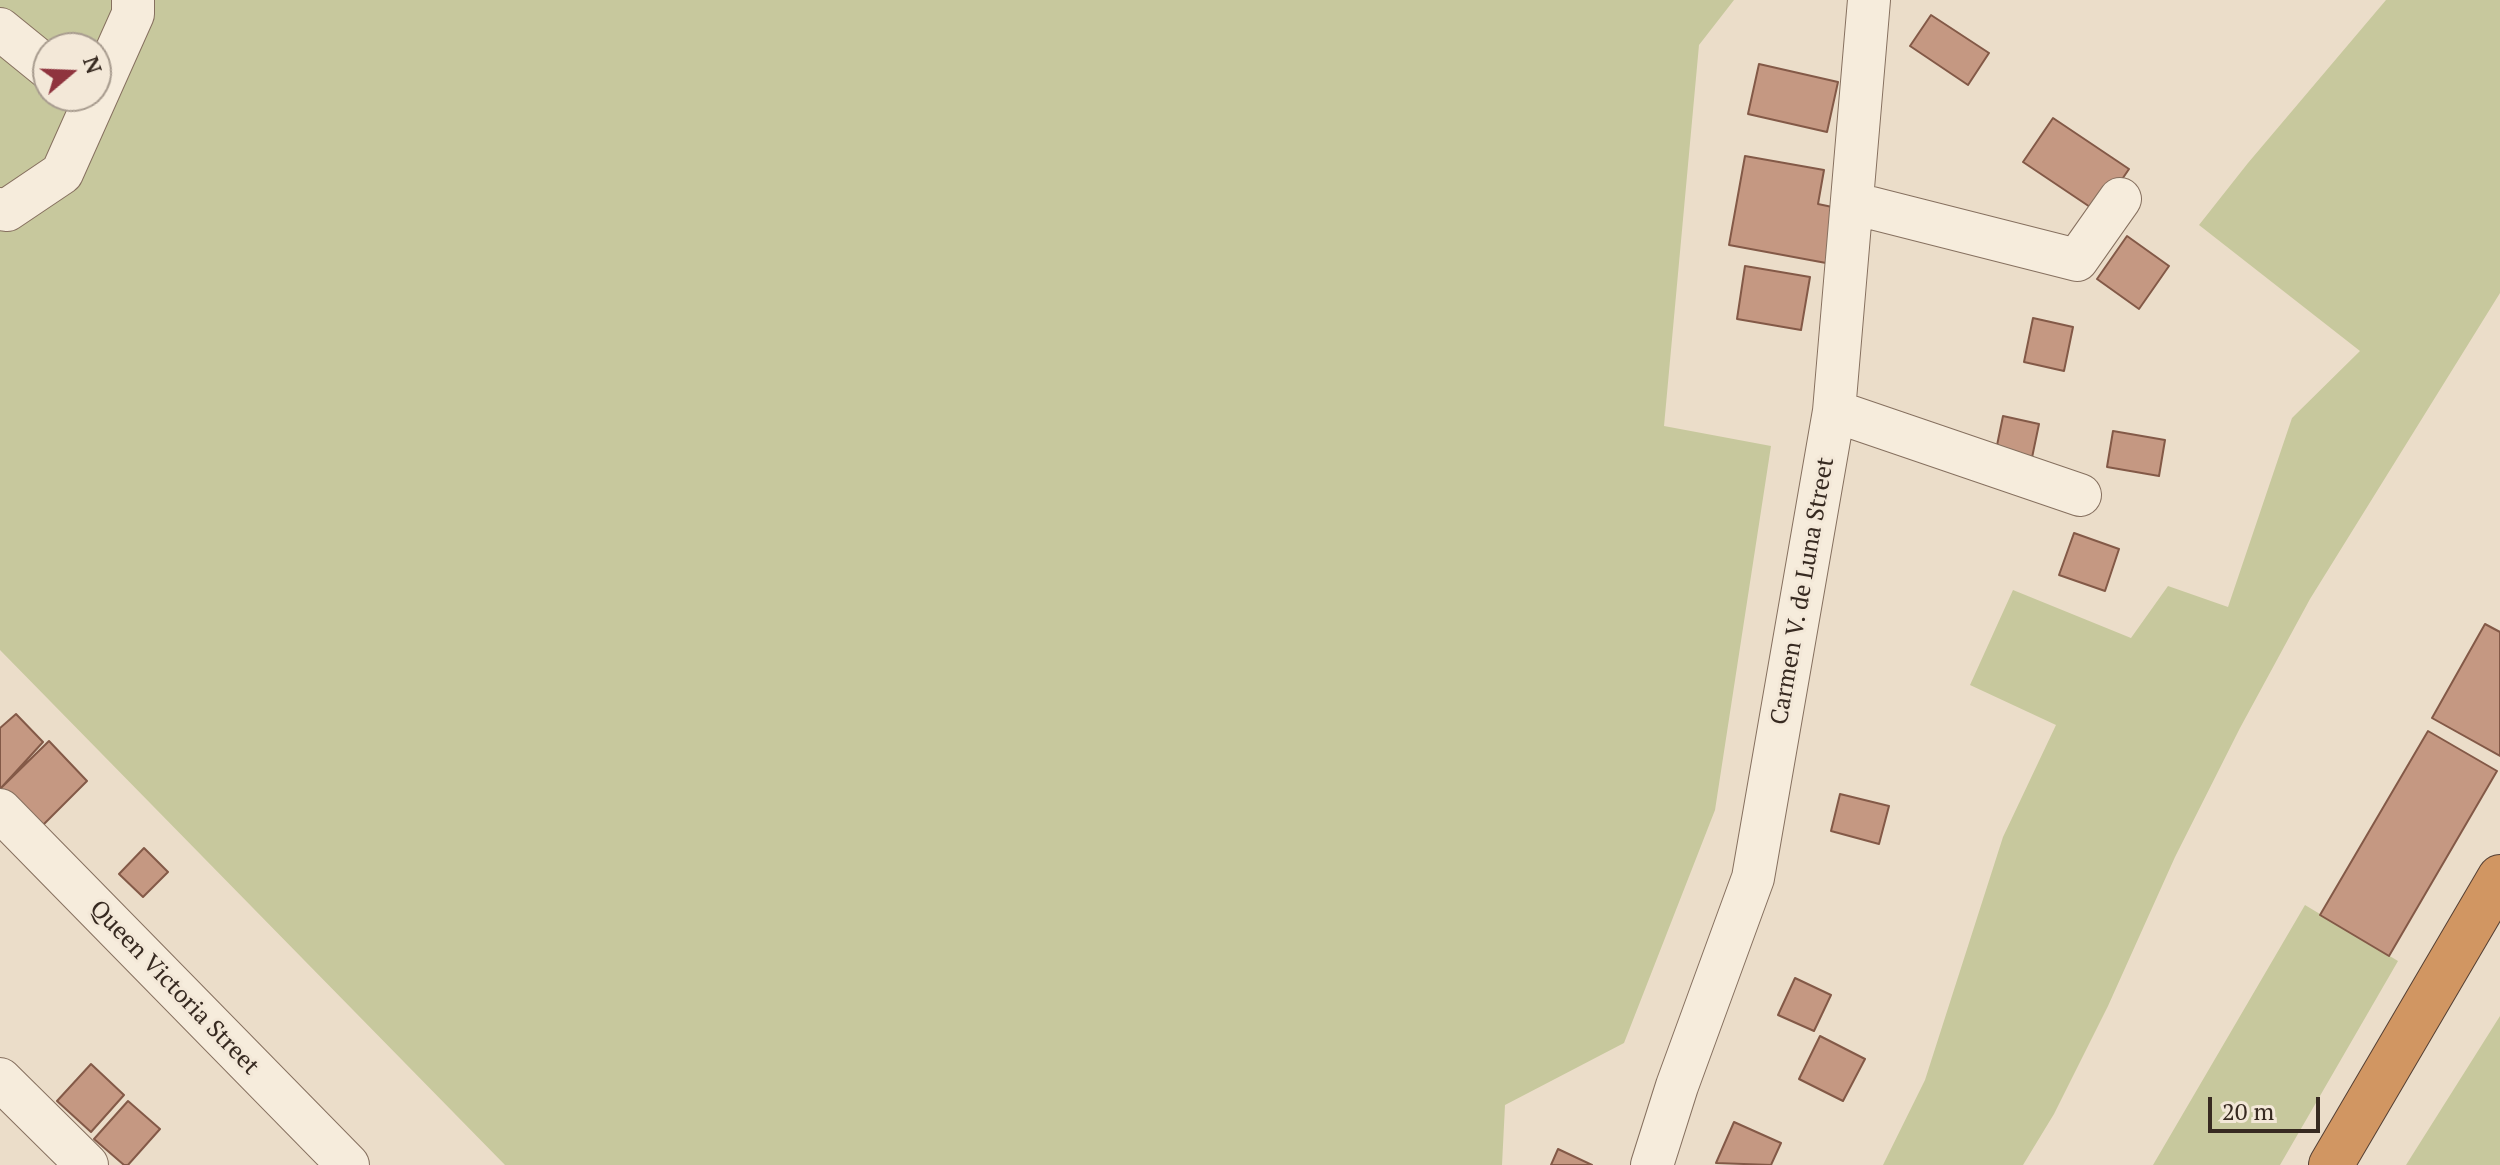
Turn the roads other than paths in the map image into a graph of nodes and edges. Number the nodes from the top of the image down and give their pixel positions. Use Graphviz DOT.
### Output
graph roads {
  1 [pos="133,0"];
  2 [pos="1869,0"];
  3 [pos="0,29"];
  4 [pos="112,54"];
  5 [pos="32,55"];
  6 [pos="84,112"];
  7 [pos="2120,199"];
  8 [pos="1852,203"];
  9 [pos="0,209"];
  10 [pos="1834,411"];
  11 [pos="2080,495"];
  12 [pos="0,810"];
  13 [pos="2500,877"];
  14 [pos="0,1079"];
  15 [pos="87,1165"];
  16 [pos="348,1165"];
  17 [pos="1652,1165"];
  18 [pos="2331,1165"];
  1 -- 4 [label="street"];
  2 -- 8 [label="street, Carmen V. de Luna Street"];
  3 -- 5 [label="street"];
  6 -- 9 [label="street"];
  7 -- 8 [label="street"];
  8 -- 10 [label="street, Carmen V. de Luna Street"];
  10 -- 11 [label="street"];
  10 -- 17 [label="street, Carmen V. de Luna Street"];
  12 -- 16 [label="street, Queen Victoria Street"];
  13 -- 18 [label="highway"];
  14 -- 15 [label="street"];
}
